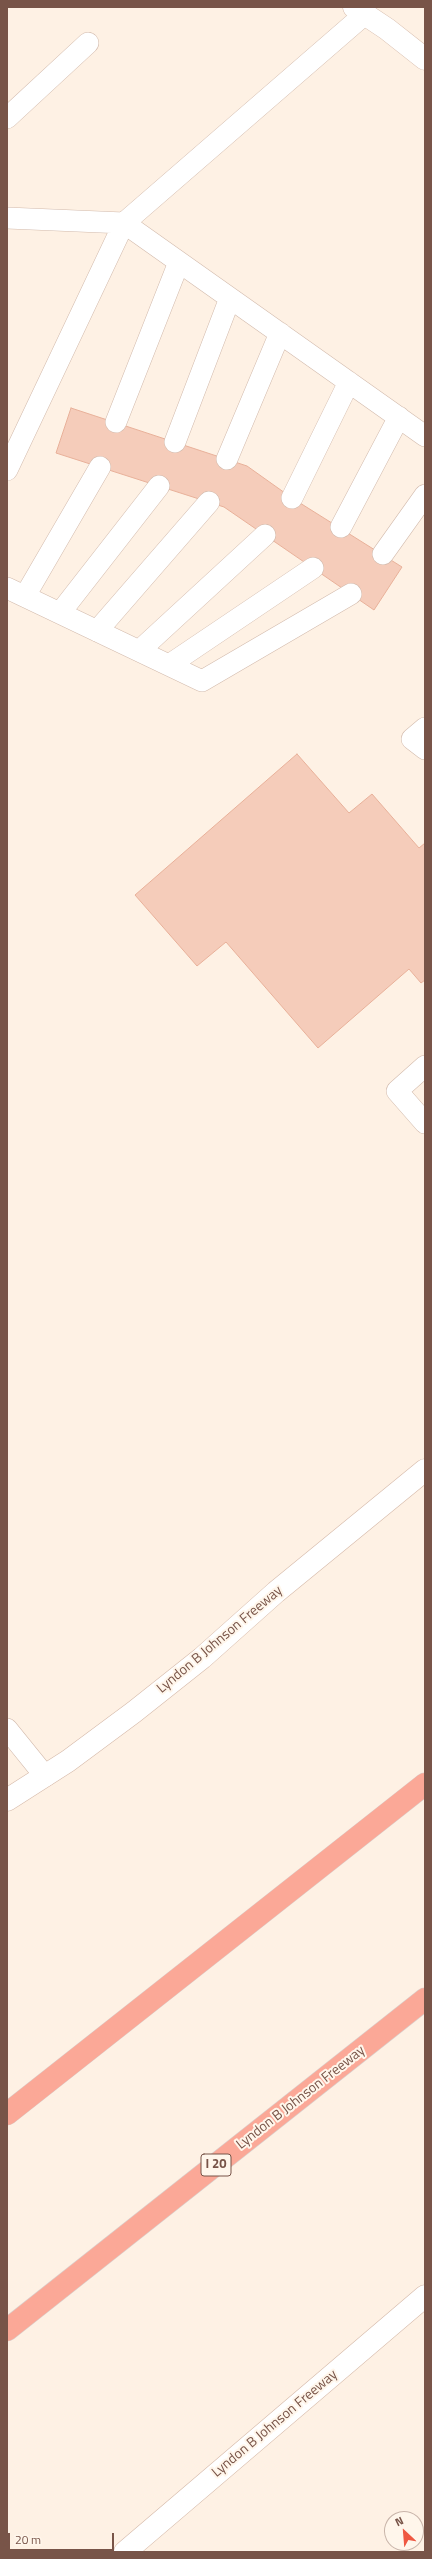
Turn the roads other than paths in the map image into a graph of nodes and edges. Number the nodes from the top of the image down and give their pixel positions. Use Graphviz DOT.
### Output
graph roads {
  1 [pos="365,9"];
  2 [pos="88,43"];
  3 [pos="425,59"];
  4 [pos="7,118"];
  5 [pos="7,218"];
  6 [pos="124,223"];
  7 [pos="179,262"];
  8 [pos="230,298"];
  9 [pos="280,333"];
  10 [pos="349,382"];
  11 [pos="399,417"];
  12 [pos="116,422"];
  13 [pos="425,436"];
  14 [pos="175,442"];
  15 [pos="227,459"];
  16 [pos="100,467"];
  17 [pos="7,470"];
  18 [pos="159,486"];
  19 [pos="425,495"];
  20 [pos="292,498"];
  21 [pos="209,502"];
  22 [pos="341,527"];
  23 [pos="265,535"];
  24 [pos="383,554"];
  25 [pos="313,568"];
  26 [pos="16,592"];
  27 [pos="351,594"];
  28 [pos="60,613"];
  29 [pos="97,631"];
  30 [pos="139,650"];
  31 [pos="169,665"];
  32 [pos="425,728"];
  33 [pos="425,749"];
  34 [pos="425,1066"];
  35 [pos="425,1123"];
  36 [pos="425,1470"];
  37 [pos="7,1729"];
  38 [pos="45,1776"];
  39 [pos="425,1784"];
  40 [pos="7,1800"];
  41 [pos="425,1999"];
  42 [pos="7,2114"];
  43 [pos="425,2296"];
  44 [pos="7,2330"];
  45 [pos="125,2552"];
  1 -- 3 [label="main road"];
  1 -- 6 [label="lane"];
  2 -- 4 [label="lane"];
  5 -- 6 [label="lane"];
  6 -- 7 [label="lane"];
  6 -- 17 [label="lane"];
  7 -- 8 [label="lane"];
  7 -- 12 [label="lane"];
  8 -- 9 [label="lane"];
  8 -- 14 [label="lane"];
  9 -- 10 [label="lane"];
  9 -- 15 [label="lane"];
  10 -- 11 [label="lane"];
  10 -- 20 [label="lane"];
  11 -- 13 [label="lane"];
  11 -- 22 [label="lane"];
  16 -- 26 [label="lane"];
  18 -- 28 [label="lane"];
  19 -- 24 [label="lane"];
  21 -- 29 [label="lane"];
  23 -- 30 [label="lane"];
  25 -- 31 [label="lane"];
  26 -- 28 [label="lane"];
  27 -- 31 [label="lane"];
  28 -- 29 [label="lane"];
  29 -- 30 [label="lane"];
  30 -- 31 [label="lane"];
  32 -- 33 [label="lane"];
  34 -- 35 [label="lane"];
  36 -- 38 [label="main road, Lyndon B Johnson Freeway"];
  37 -- 38 [label="lane"];
  38 -- 40 [label="main road, Lyndon B Johnson Freeway"];
  39 -- 42 [label="highway"];
  41 -- 44 [label="highway, Lyndon B Johnson Freeway / I 20"];
  43 -- 45 [label="main road, Lyndon B Johnson Freeway"];
}
